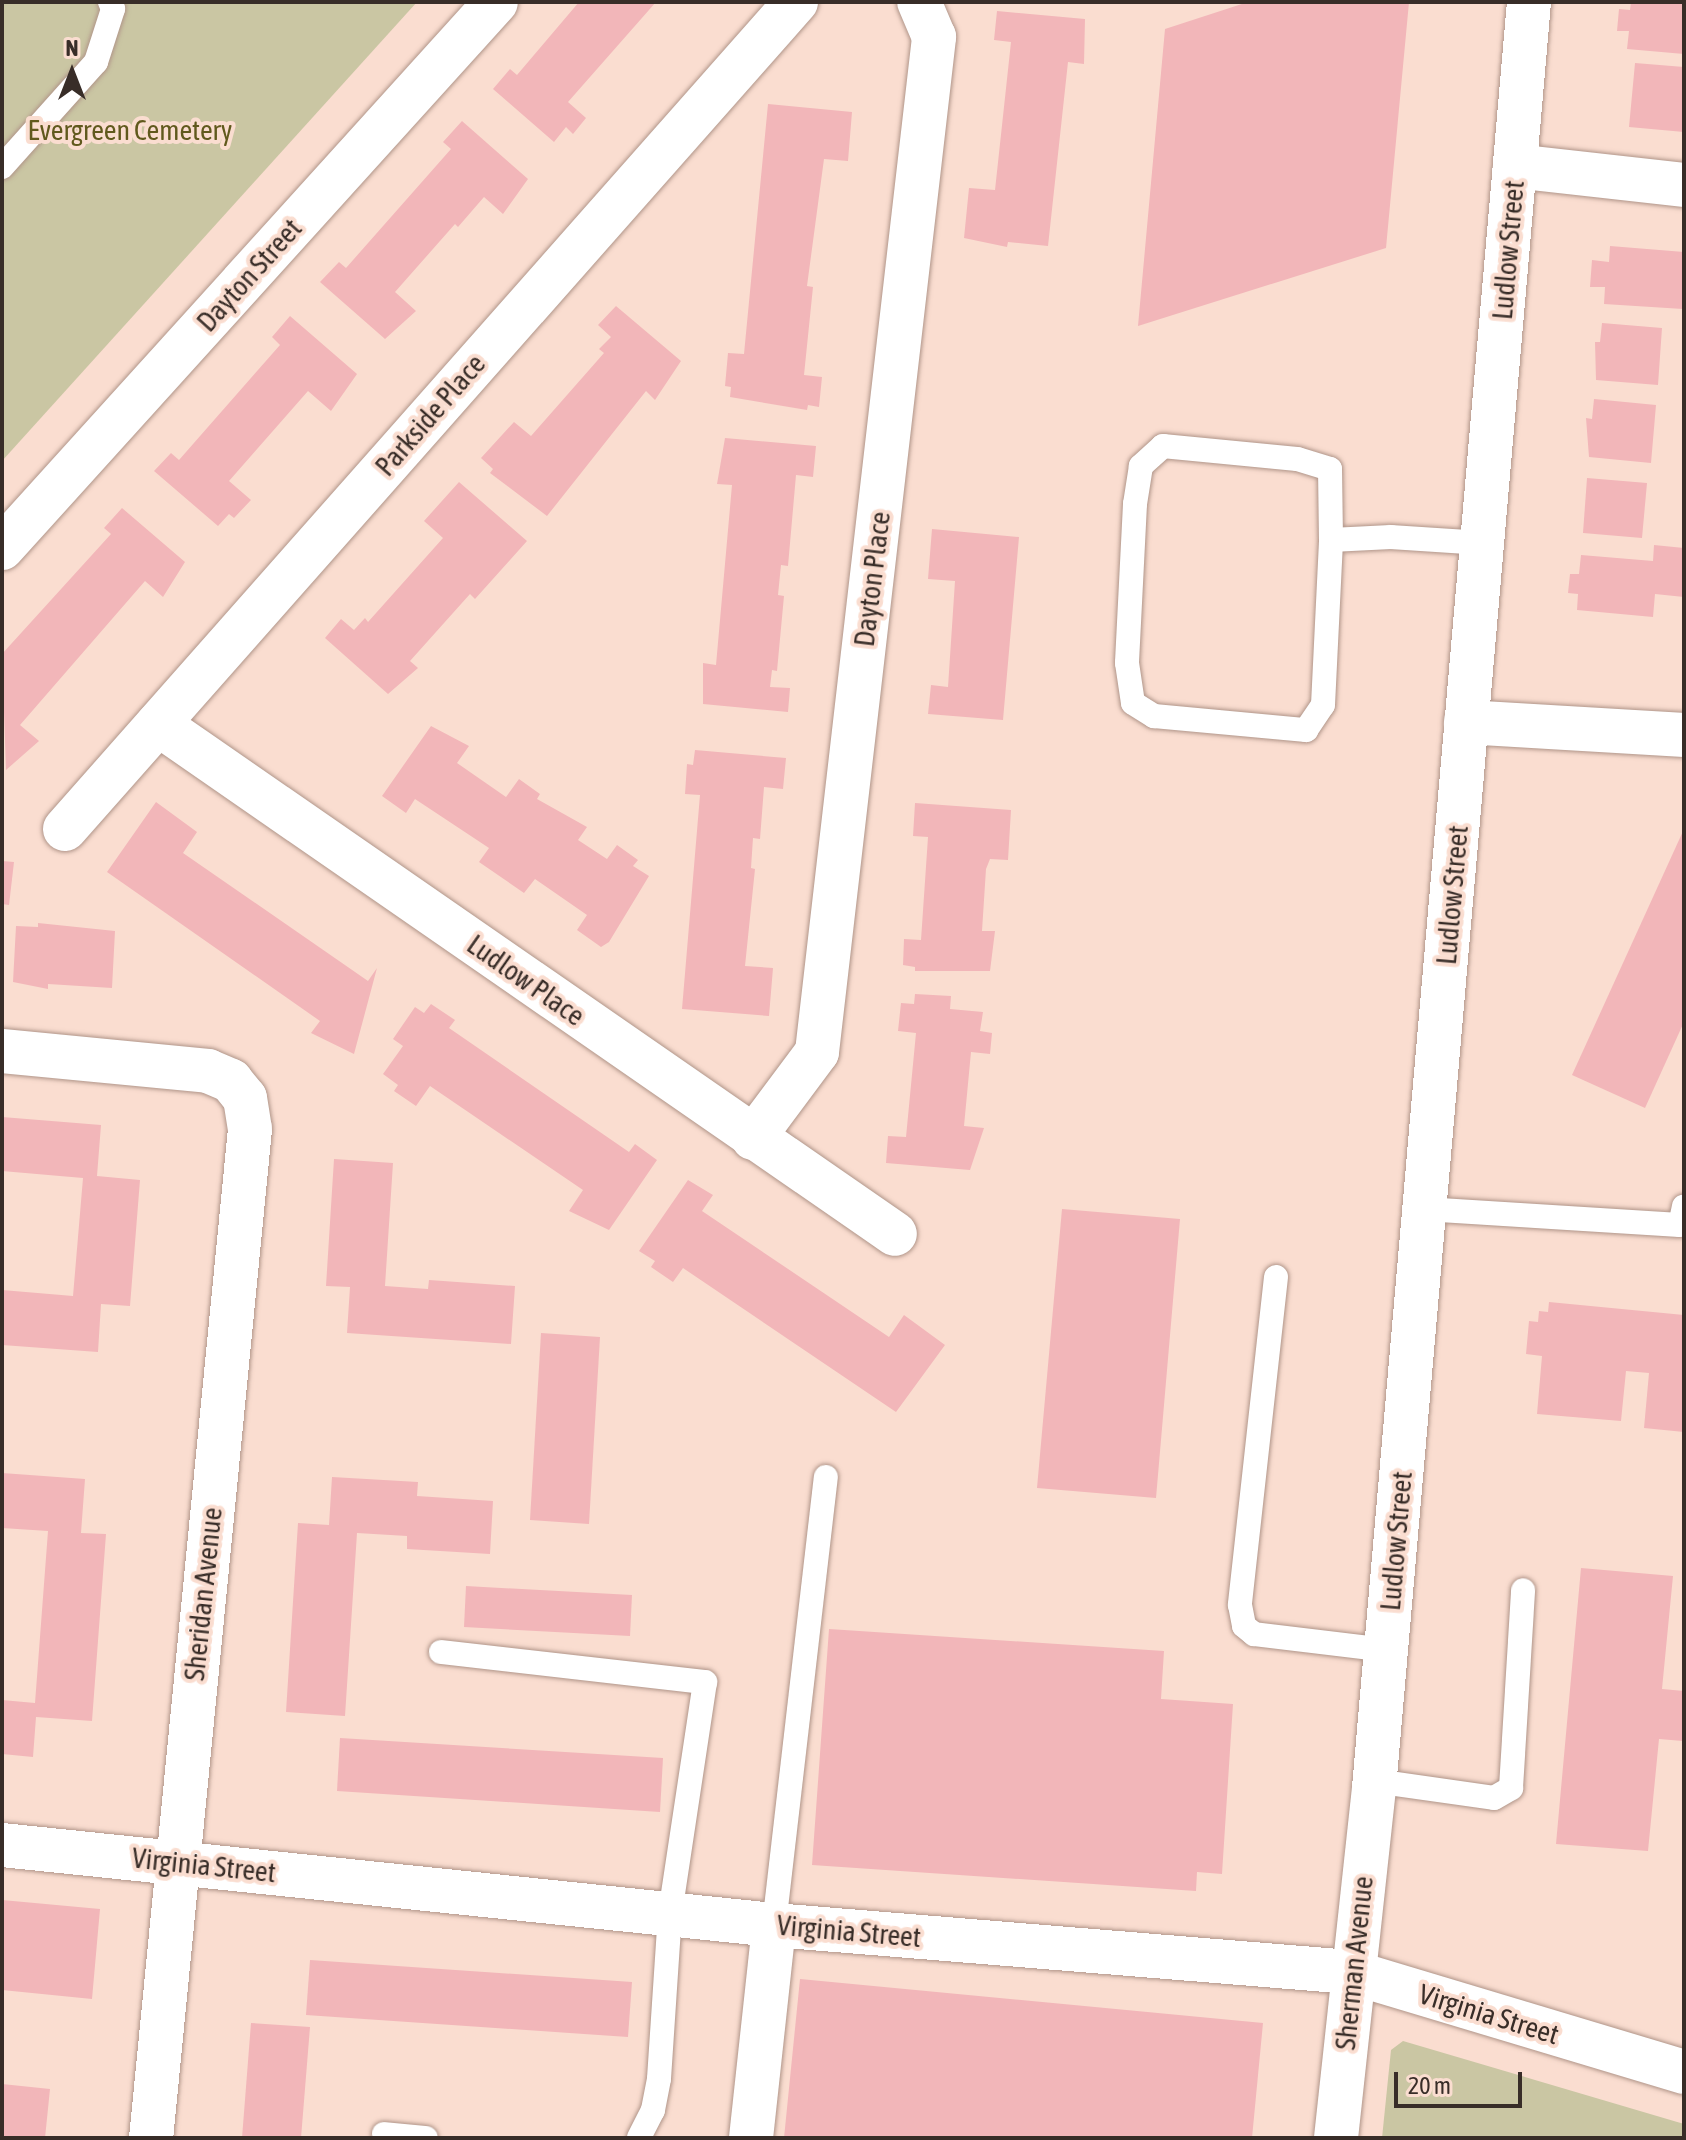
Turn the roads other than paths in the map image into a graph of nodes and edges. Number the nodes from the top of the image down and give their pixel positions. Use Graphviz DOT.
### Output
graph roads {
  1 [pos="110,2"];
  2 [pos="496,2"];
  3 [pos="796,2"];
  4 [pos="919,2"];
  5 [pos="1529,2"];
  6 [pos="1515,166"];
  7 [pos="2,167"];
  8 [pos="1684,185"];
  9 [pos="1331,540"];
  10 [pos="1482,543"];
  11 [pos="2,548"];
  12 [pos="1466,722"];
  13 [pos="158,724"];
  14 [pos="1684,735"];
  15 [pos="65,829"];
  16 [pos="2,1051"];
  17 [pos="753,1138"];
  18 [pos="1684,1206"];
  19 [pos="1424,1209"];
  20 [pos="895,1234"];
  21 [pos="1276,1277"];
  22 [pos="826,1477"];
  23 [pos="1523,1590"];
  24 [pos="1386,1650"];
  25 [pos="441,1652"];
  26 [pos="1375,1785"];
  27 [pos="2,1845"];
  28 [pos="176,1861"];
  29 [pos="670,1913"];
  30 [pos="774,1925"];
  31 [pos="1351,1972"];
  32 [pos="1684,2072"];
  33 [pos="384,2134"];
  34 [pos="151,2138"];
  35 [pos="426,2138"];
  36 [pos="639,2138"];
  37 [pos="751,2138"];
  38 [pos="1336,2138"];
  1 -- 7 [label="lane"];
  2 -- 11 [label="street, Dayton Street"];
  3 -- 13 [label="street, Parkside Place"];
  4 -- 17 [label="street, Dayton Place"];
  5 -- 6 [label="street, Ludlow Street"];
  6 -- 8 [label="street"];
  6 -- 10 [label="street, Ludlow Street"];
  9 -- 9 [label="lane"];
  9 -- 10 [label="lane"];
  10 -- 12 [label="street, Ludlow Street"];
  12 -- 14 [label="street"];
  12 -- 19 [label="street, Ludlow Street"];
  13 -- 15 [label="street, Parkside Place"];
  13 -- 17 [label="street, Ludlow Place"];
  16 -- 28 [label="street, Sheridan Avenue"];
  17 -- 20 [label="street, Ludlow Place"];
  18 -- 19 [label="lane"];
  19 -- 24 [label="street, Ludlow Street"];
  21 -- 24 [label="lane"];
  22 -- 30 [label="lane"];
  23 -- 26 [label="lane"];
  24 -- 26 [label="street, Ludlow Street"];
  25 -- 29 [label="lane"];
  26 -- 31 [label="street, Sherman Avenue"];
  27 -- 28 [label="street, Virginia Street"];
  28 -- 29 [label="street, Virginia Street"];
  28 -- 34 [label="street, Sheridan Avenue"];
  29 -- 30 [label="street, Virginia Street"];
  29 -- 36 [label="lane"];
  30 -- 31 [label="street, Virginia Street"];
  30 -- 37 [label="street"];
  31 -- 32 [label="street, Virginia Street"];
  31 -- 38 [label="street, Sherman Avenue"];
  33 -- 35 [label="lane"];
}
